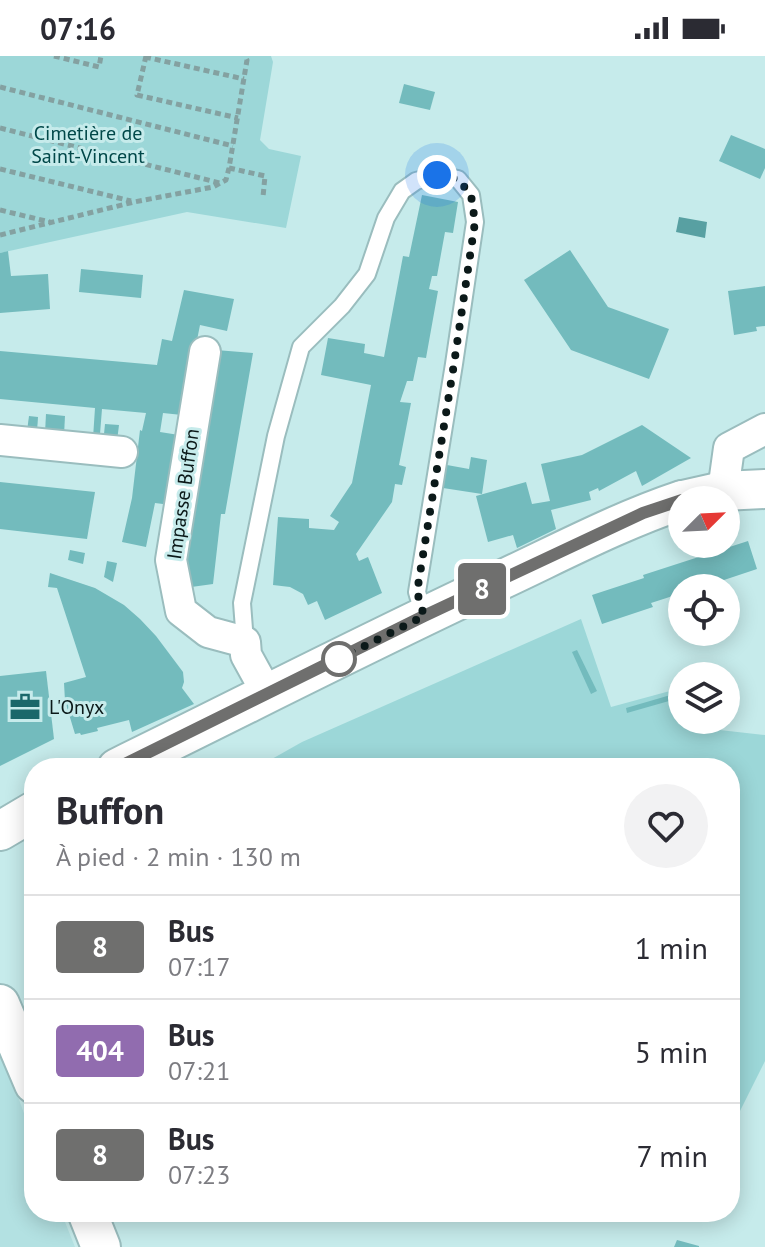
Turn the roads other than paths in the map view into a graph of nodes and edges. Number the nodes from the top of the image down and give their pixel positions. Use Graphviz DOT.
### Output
graph roads {
  1 [pos="205,352"];
  2 [pos="756,434"];
  3 [pos="0,440"];
  4 [pos="122,452"];
  5 [pos="724,486"];
  6 [pos="765,489"];
  7 [pos="740,490"];
  8 [pos="668,505"];
  9 [pos="424,616"];
  10 [pos="245,642"];
  11 [pos="268,695"];
  12 [pos="138,758"];
  13 [pos="24,805"];
  14 [pos="0,809"];
  15 [pos="24,817"];
  16 [pos="0,831"];
  17 [pos="0,1004"];
  18 [pos="24,1060"];
  19 [pos="91,1222"];
  20 [pos="101,1247"];
  1 -- 10 [label="street, Impasse Buffon"];
  2 -- 5 [label="street"];
  3 -- 4 [label="street"];
  6 -- 7 [label="street"];
  8 -- 9 [label="street"];
  9 -- 10 [label="lane"];
  9 -- 11 [label="street"];
  10 -- 11 [label="street"];
  11 -- 12 [label="street"];
  13 -- 14 [label="street"];
  15 -- 16 [label="street"];
  17 -- 18 [label="street"];
  19 -- 20 [label="street"];
}
